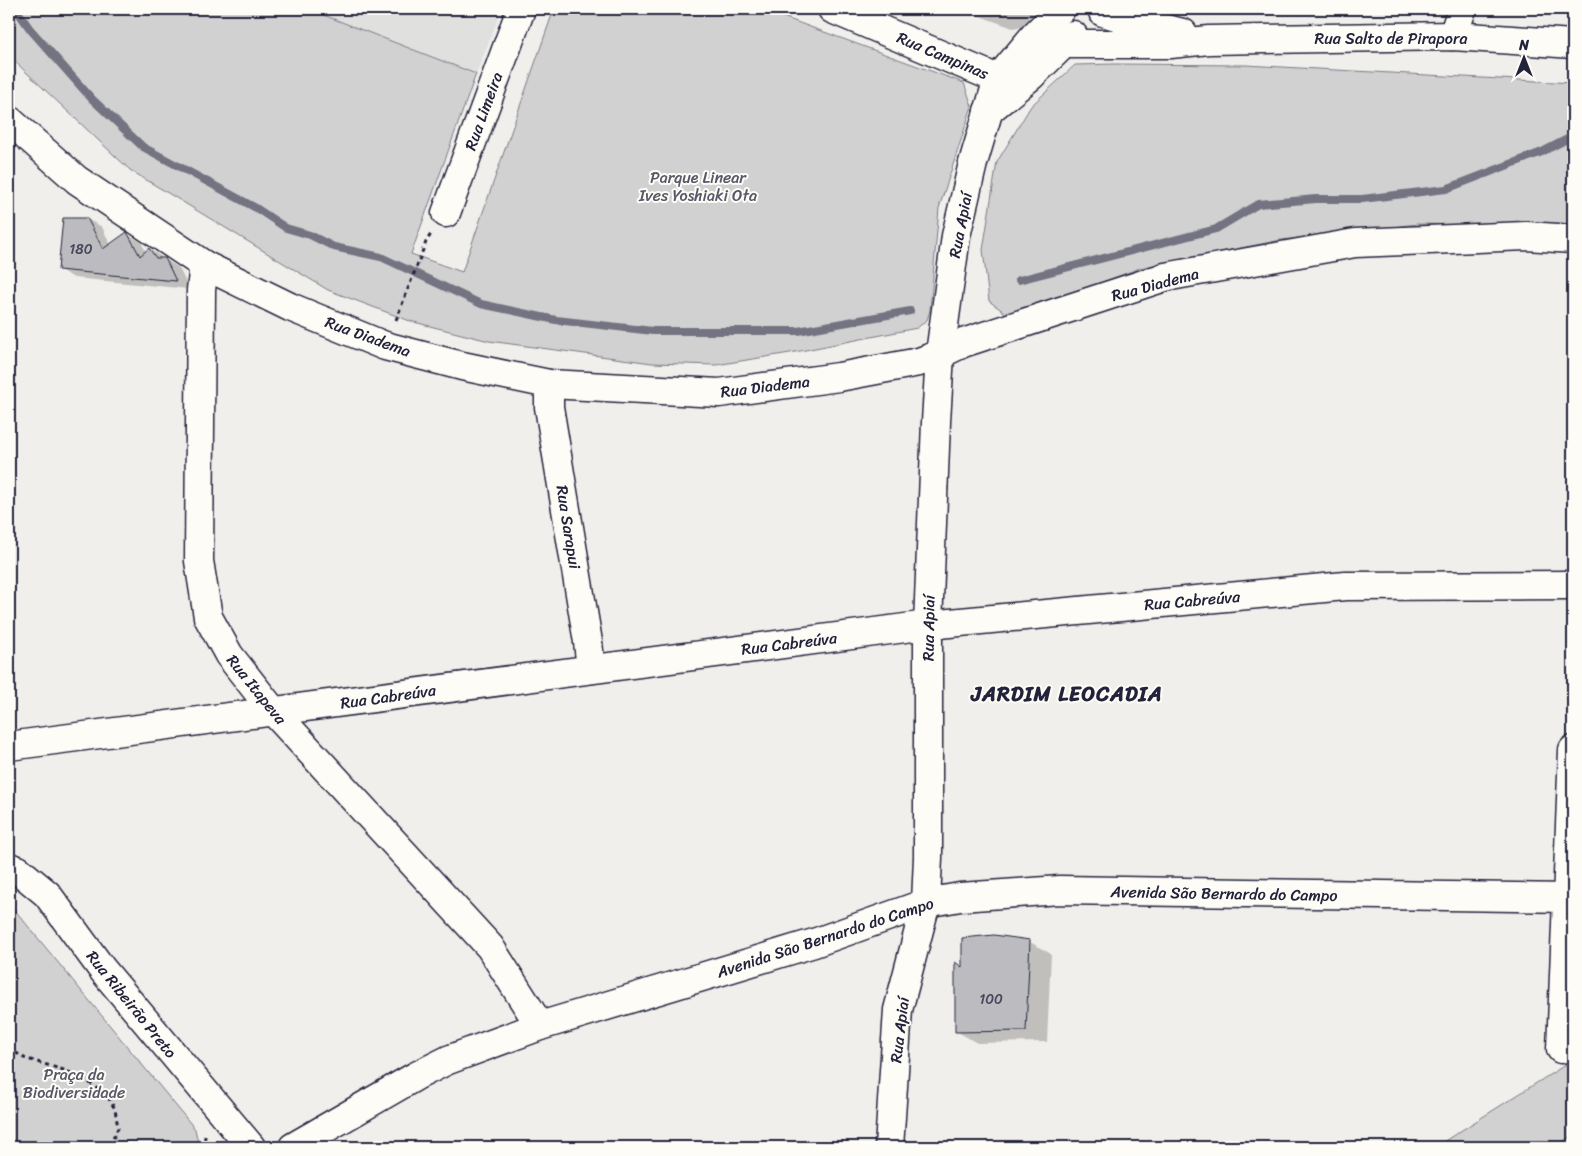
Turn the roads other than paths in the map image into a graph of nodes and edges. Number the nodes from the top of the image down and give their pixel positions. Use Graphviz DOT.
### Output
graph roads {
  1 [pos="521,9"];
  2 [pos="832,9"];
  3 [pos="1062,9"];
  4 [pos="1462,9"];
  5 [pos="1103,10"];
  6 [pos="1453,36"];
  7 [pos="1068,39"];
  8 [pos="1209,40"];
  9 [pos="1573,44"];
  10 [pos="998,78"];
  11 [pos="988,111"];
  12 [pos="9,120"];
  13 [pos="446,213"];
  14 [pos="1573,239"];
  15 [pos="204,265"];
  16 [pos="940,354"];
  17 [pos="549,384"];
  18 [pos="1573,585"];
  19 [pos="928,625"];
  20 [pos="591,669"];
  21 [pos="273,711"];
  22 [pos="9,746"];
  23 [pos="1573,750"];
  24 [pos="9,867"];
  25 [pos="1570,898"];
  26 [pos="926,903"];
  27 [pos="540,1026"];
  28 [pos="1561,1049"];
  29 [pos="251,1147"];
  30 [pos="293,1147"];
  31 [pos="889,1147"];
  1 -- 13 [label="street, Rua Limeira"];
  2 -- 10 [label="street, Rua Campinas"];
  3 -- 7 [label="street"];
  3 -- 10 [label="street"];
  4 -- 6 [label="street"];
  5 -- 7 [label="street"];
  5 -- 8 [label="street, Rua Salto de Pirapora"];
  6 -- 8 [label="street, Rua Salto de Pirapora"];
  6 -- 9 [label="street, Rua Salto de Pirapora"];
  7 -- 8 [label="street, Rua Salto de Pirapora"];
  7 -- 11 [label="street"];
  10 -- 11 [label="street, Rua Apiaí"];
  11 -- 16 [label="street, Rua Apiaí"];
  12 -- 15 [label="street, Rua Diadema"];
  14 -- 16 [label="street, Rua Diadema"];
  15 -- 17 [label="street, Rua Diadema"];
  15 -- 21 [label="street, Rua Itapeva"];
  16 -- 17 [label="street, Rua Diadema"];
  16 -- 19 [label="street, Rua Apiaí"];
  17 -- 20 [label="street, Rua Sarapui"];
  18 -- 19 [label="street, Rua Cabreúva"];
  19 -- 20 [label="street, Rua Cabreúva"];
  19 -- 26 [label="street, Rua Apiaí"];
  20 -- 21 [label="street, Rua Cabreúva"];
  21 -- 22 [label="street, Rua Cabreúva"];
  21 -- 27 [label="street, Rua Itapeva"];
  23 -- 25 [label="street"];
  24 -- 29 [label="street, Rua Ribeirão Preto"];
  25 -- 26 [label="street, Avenida São Bernardo do Campo"];
  25 -- 28 [label="street"];
  26 -- 27 [label="street, Avenida São Bernardo do Campo"];
  26 -- 31 [label="street, Rua Apiaí"];
  27 -- 30 [label="street, Avenida São Bernardo do Campo"];
}
